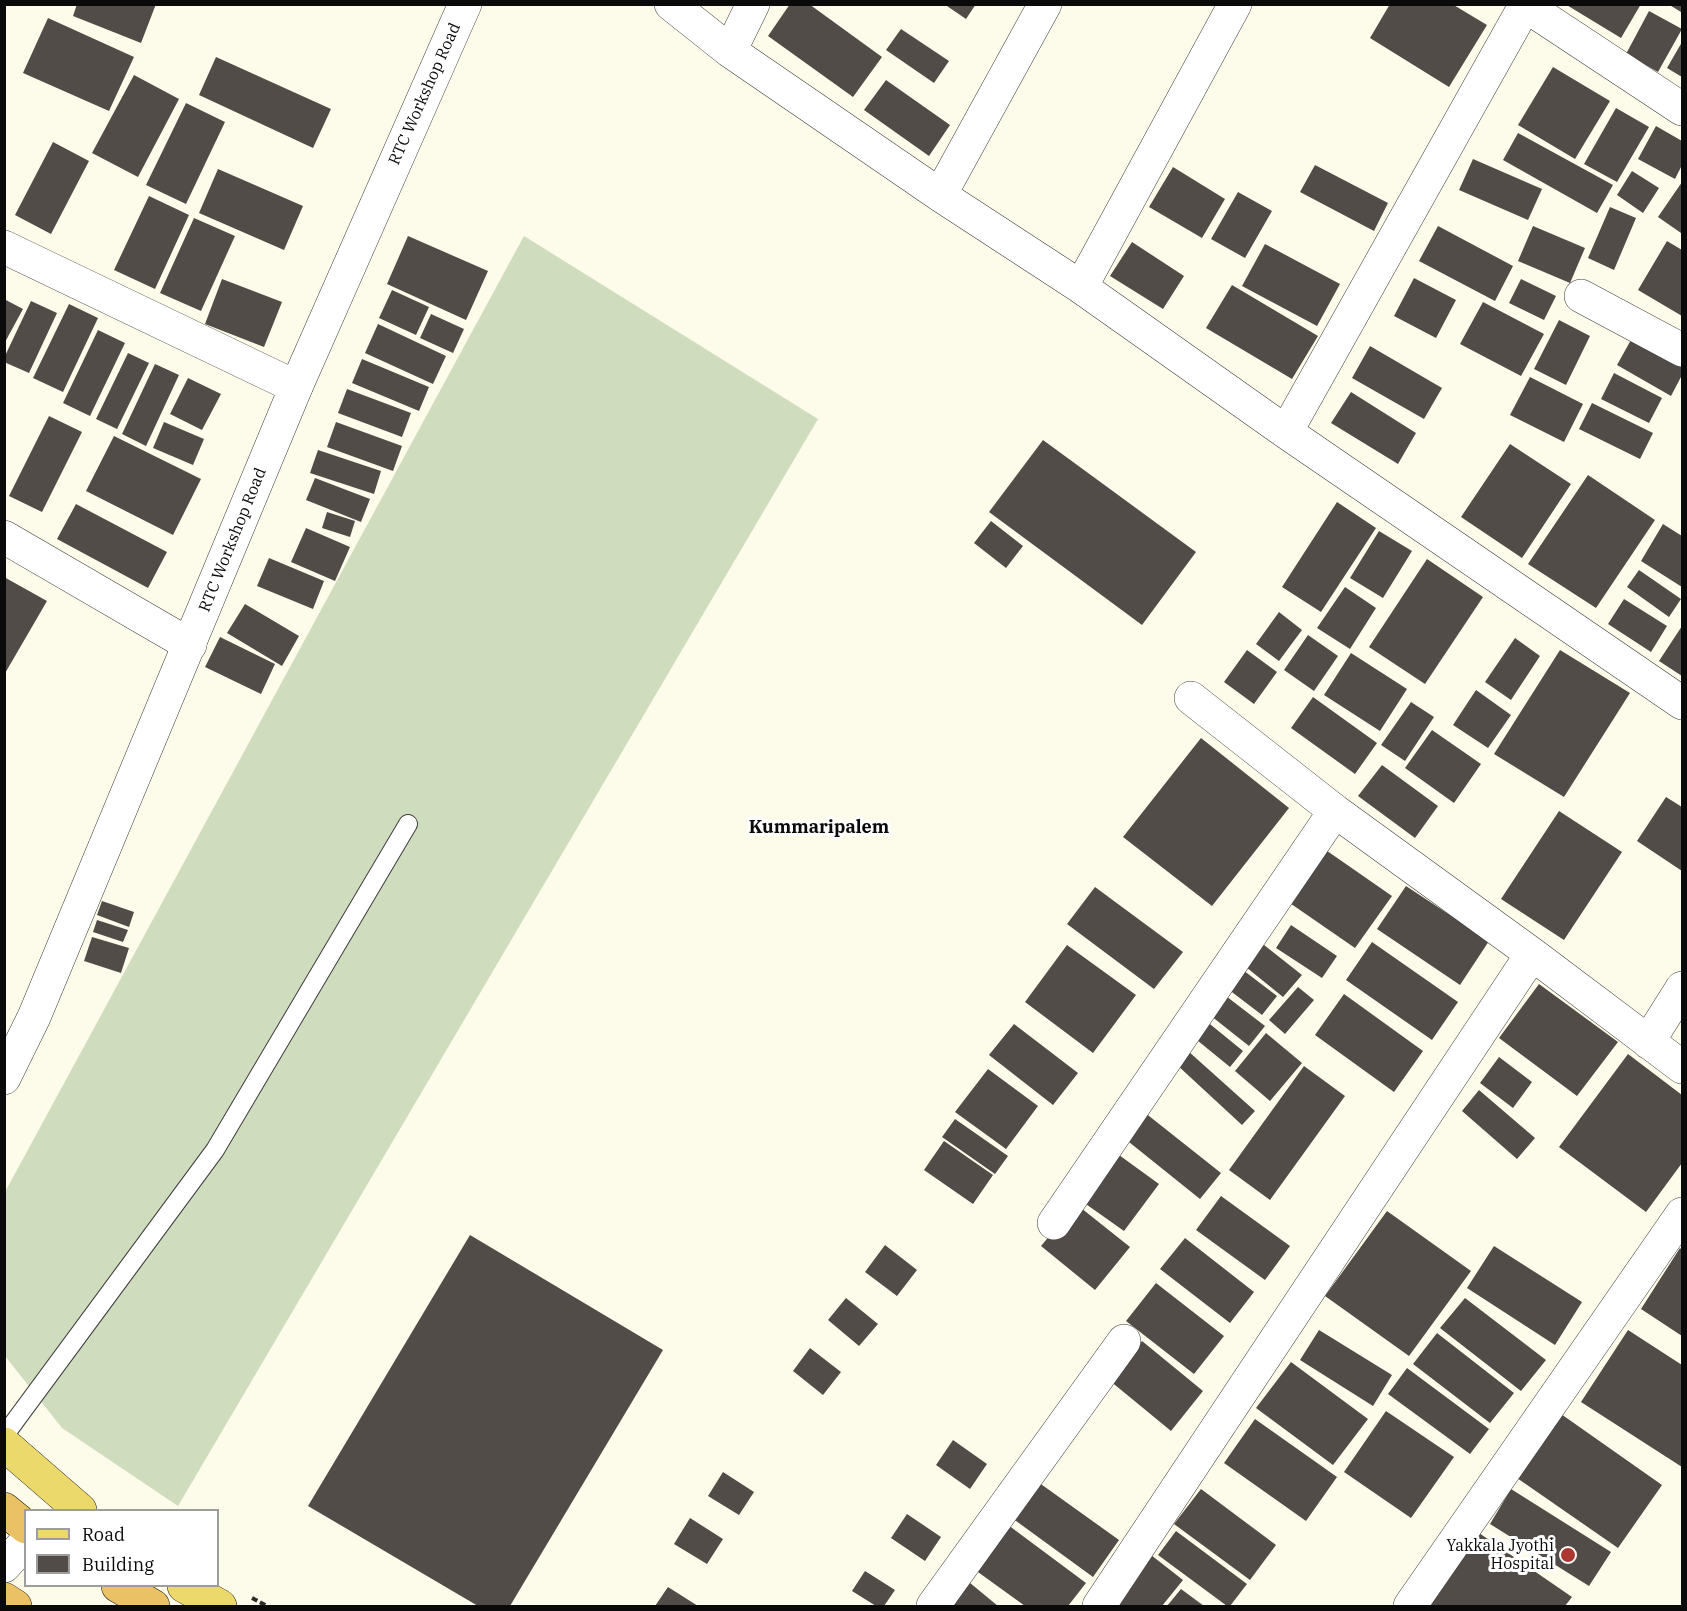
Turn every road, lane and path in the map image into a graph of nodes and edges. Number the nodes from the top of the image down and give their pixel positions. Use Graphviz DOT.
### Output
graph roads {
  1 [pos="465,4"];
  2 [pos="670,4"];
  3 [pos="753,4"];
  4 [pos="1045,4"];
  5 [pos="1235,4"];
  6 [pos="1525,5"];
  7 [pos="730,51"];
  8 [pos="1683,109"];
  9 [pos="940,195"];
  10 [pos="4,247"];
  11 [pos="1081,287"];
  12 [pos="1581,296"];
  13 [pos="1683,350"];
  14 [pos="296,387"];
  15 [pos="1286,432"];
  16 [pos="4,537"];
  17 [pos="190,645"];
  18 [pos="1191,698"];
  19 [pos="1683,704"];
  20 [pos="1335,811"];
  21 [pos="408,824"];
  22 [pos="1533,954"];
  23 [pos="1683,988"];
  24 [pos="1648,1042"];
  25 [pos="1683,1067"];
  26 [pos="4,1078"];
  27 [pos="1683,1214"];
  28 [pos="1054,1223"];
  29 [pos="1124,1341"];
  30 [pos="4,1436"];
  31 [pos="4,1444"];
  32 [pos="66,1506"];
  33 [pos="4,1509"];
  34 [pos="24,1525"];
  35 [pos="24,1544"];
  36 [pos="4,1566"];
  37 [pos="120,1587"];
  38 [pos="186,1587"];
  39 [pos="4,1599"];
  40 [pos="15,1606"];
  41 [pos="153,1606"];
  42 [pos="220,1606"];
  43 [pos="933,1606"];
  44 [pos="1099,1606"];
  45 [pos="1410,1606"];
  1 -- 14 [label="street, RTC Workshop Road"];
  2 -- 7 [label="street"];
  3 -- 7 [label="street"];
  4 -- 9 [label="street"];
  5 -- 11 [label="street"];
  6 -- 8 [label="street"];
  6 -- 15 [label="street"];
  7 -- 9 [label="street"];
  9 -- 11 [label="street"];
  10 -- 14 [label="street"];
  11 -- 15 [label="street"];
  12 -- 13 [label="street"];
  14 -- 17 [label="street, RTC Workshop Road"];
  15 -- 19 [label="street"];
  16 -- 17 [label="street"];
  17 -- 26 [label="street, RTC Workshop Road"];
  18 -- 20 [label="street"];
  20 -- 22 [label="street"];
  20 -- 28 [label="street"];
  21 -- 30 [label="lane"];
  22 -- 24 [label="street"];
  22 -- 44 [label="street"];
  23 -- 24 [label="street"];
  24 -- 25 [label="street"];
  27 -- 45 [label="street"];
  29 -- 43 [label="street"];
  31 -- 32 [label="main road"];
  33 -- 34 [label="highway"];
  35 -- 36 [label="street"];
  37 -- 41 [label="highway"];
  38 -- 42 [label="main road"];
  39 -- 40 [label="highway"];
}
